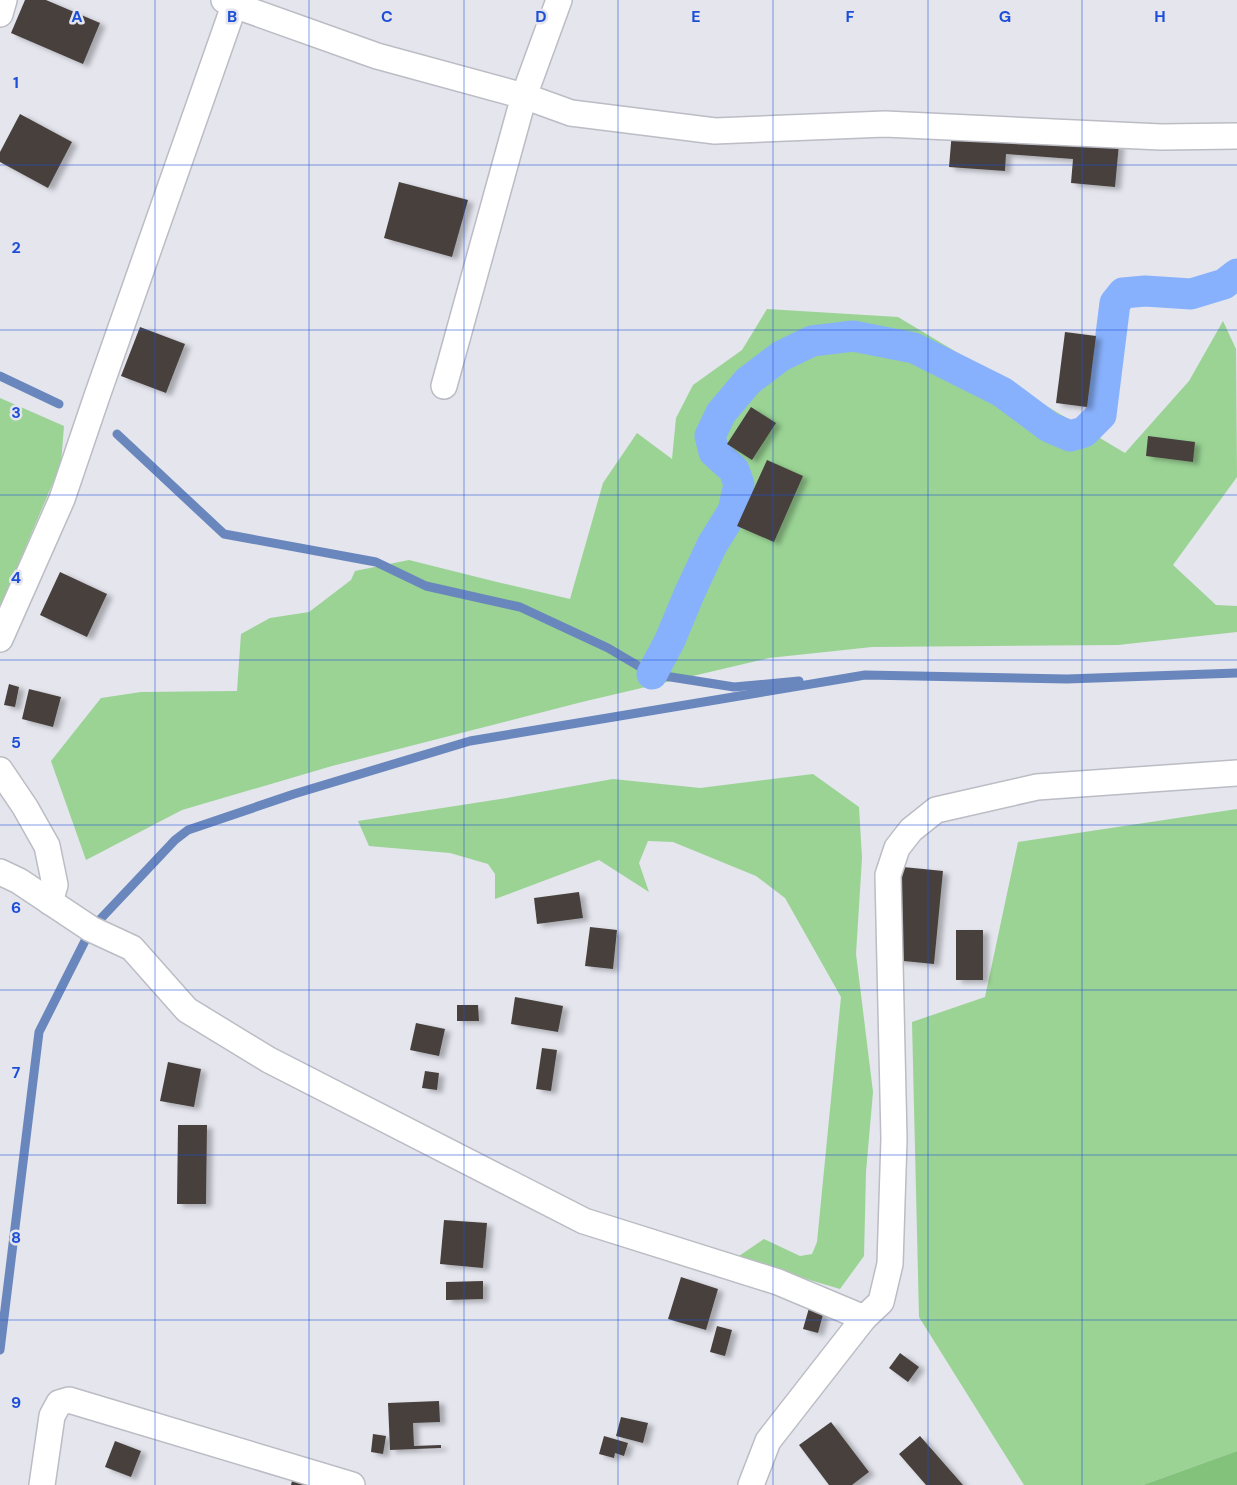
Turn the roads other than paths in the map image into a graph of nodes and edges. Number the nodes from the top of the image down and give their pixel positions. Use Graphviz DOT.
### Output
graph roads {
  1 [pos="4,0"];
  2 [pos="559,0"];
  3 [pos="231,2"];
  4 [pos="0,14"];
  5 [pos="524,96"];
  6 [pos="1237,136"];
  7 [pos="444,386"];
  8 [pos="0,639"];
  9 [pos="0,770"];
  10 [pos="1237,773"];
  11 [pos="0,872"];
  12 [pos="50,902"];
  13 [pos="864,1318"];
  14 [pos="42,1485"];
  15 [pos="352,1485"];
  16 [pos="751,1485"];
  1 -- 4 [label="street"];
  2 -- 5 [label="street"];
  3 -- 5 [label="street"];
  3 -- 8 [label="street"];
  5 -- 6 [label="street"];
  5 -- 7 [label="street"];
  9 -- 12 [label="street"];
  10 -- 13 [label="street"];
  11 -- 12 [label="street"];
  12 -- 13 [label="street"];
  13 -- 16 [label="street"];
  14 -- 15 [label="street"];
}
